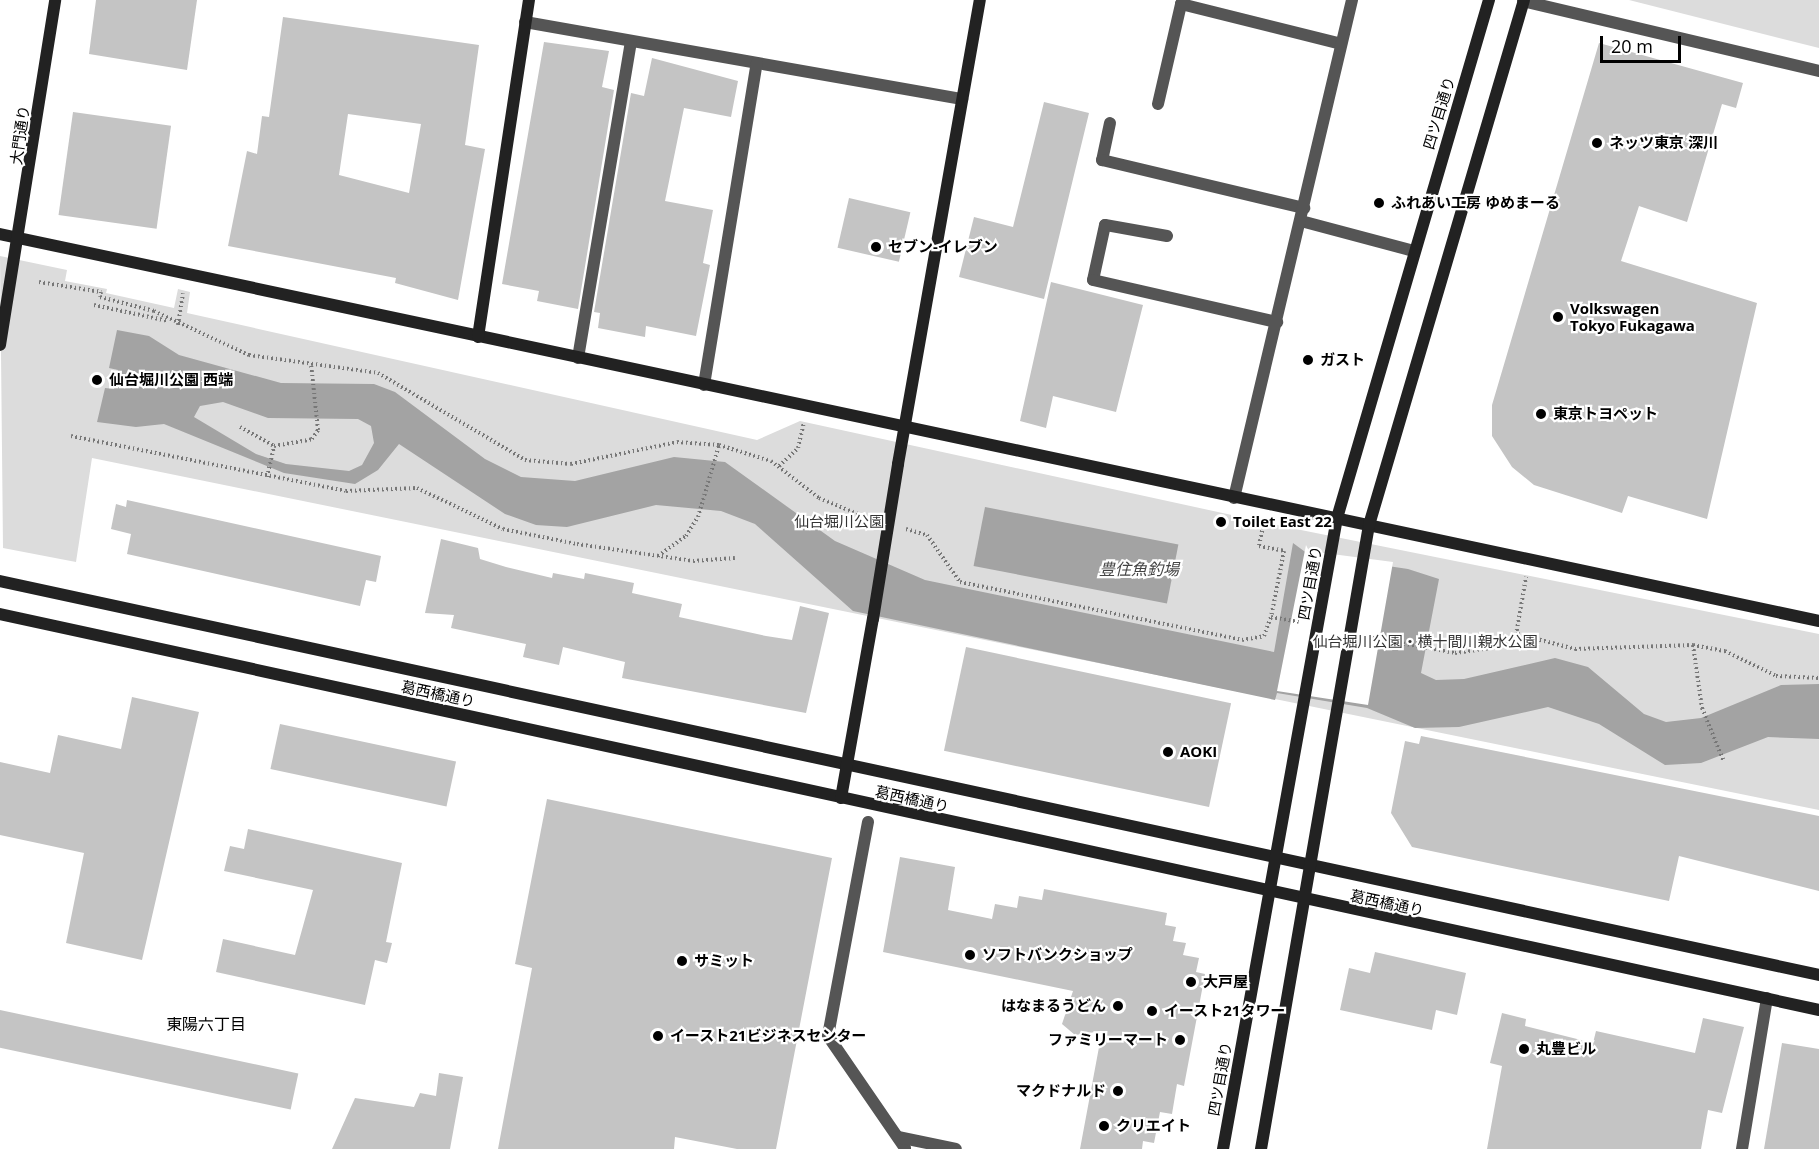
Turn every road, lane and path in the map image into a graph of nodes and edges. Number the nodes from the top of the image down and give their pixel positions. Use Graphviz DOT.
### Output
graph roads {
  1 [pos="55,0"];
  2 [pos="529,0"];
  3 [pos="980,0"];
  4 [pos="1352,0"];
  5 [pos="1489,0"];
  6 [pos="1523,1"];
  7 [pos="525,22"];
  8 [pos="631,41"];
  9 [pos="1341,44"];
  10 [pos="757,63"];
  11 [pos="1819,71"];
  12 [pos="962,99"];
  13 [pos="1158,104"];
  14 [pos="1110,123"];
  15 [pos="1304,208"];
  16 [pos="1301,221"];
  17 [pos="0,234"];
  18 [pos="1167,236"];
  19 [pos="21,238"];
  20 [pos="1414,250"];
  21 [pos="186,275"];
  22 [pos="39,282"];
  23 [pos="94,305"];
  24 [pos="171,321"];
  25 [pos="1277,322"];
  26 [pos="178,325"];
  27 [pos="478,337"];
  28 [pos="0,345"];
  29 [pos="578,358"];
  30 [pos="311,363"];
  31 [pos="704,385"];
  32 [pos="808,408"];
  33 [pos="240,427"];
  34 [pos="903,429"];
  35 [pos="71,436"];
  36 [pos="719,445"];
  37 [pos="274,446"];
  38 [pos="779,466"];
  39 [pos="267,477"];
  40 [pos="1234,498"];
  41 [pos="1267,505"];
  42 [pos="1337,518"];
  43 [pos="879,523"];
  44 [pos="1370,525"];
  45 [pos="898,527"];
  46 [pos="658,556"];
  47 [pos="735,558"];
  48 [pos="1529,559"];
  49 [pos="0,581"];
  50 [pos="0,614"];
  51 [pos="1271,616"];
  52 [pos="1279,618"];
  53 [pos="1819,621"];
  54 [pos="1516,635"];
  55 [pos="1693,645"];
  56 [pos="1428,649"];
  57 [pos="1819,678"];
  58 [pos="1724,762"];
  59 [pos="848,763"];
  60 [pos="840,798"];
  61 [pos="868,822"];
  62 [pos="1275,855"];
  63 [pos="1313,863"];
  64 [pos="1269,893"];
  65 [pos="1306,901"];
  66 [pos="1819,975"];
  67 [pos="1767,998"];
  68 [pos="1819,1010"];
  69 [pos="902,1143"];
  70 [pos="956,1149"];
  71 [pos="1223,1149"];
  72 [pos="1261,1149"];
  73 [pos="1742,1149"];
  1 -- 19 [label="main road, 大門通り"];
  2 -- 7 [label="main road"];
  3 -- 12 [label="main road"];
  4 -- 9 [label="street"];
  5 -- 20 [label="main road, 四ツ目通り"];
  6 -- 11 [label="street"];
  6 -- 44 [label="main road"];
  7 -- 8 [label="street"];
  7 -- 27 [label="main road"];
  8 -- 10 [label="street"];
  8 -- 29 [label="street"];
  9 -- 13 [label="street"];
  9 -- 15 [label="street"];
  10 -- 12 [label="street"];
  10 -- 31 [label="street"];
  12 -- 34 [label="main road"];
  14 -- 15 [label="street"];
  15 -- 16 [label="street"];
  16 -- 20 [label="street"];
  16 -- 25 [label="street"];
  17 -- 19 [label="main road"];
  18 -- 25 [label="street"];
  19 -- 21 [label="main road"];
  19 -- 28 [label="main road, 大門通り"];
  20 -- 42 [label="main road, 四ツ目通り"];
  21 -- 26 [label="path"];
  21 -- 27 [label="main road"];
  22 -- 24 [label="path"];
  23 -- 24 [label="path"];
  24 -- 26 [label="path"];
  25 -- 40 [label="street"];
  26 -- 30 [label="path"];
  27 -- 29 [label="main road"];
  29 -- 31 [label="main road"];
  30 -- 36 [label="path"];
  30 -- 37 [label="path"];
  31 -- 32 [label="main road"];
  32 -- 34 [label="main road"];
  32 -- 38 [label="path"];
  33 -- 37 [label="path"];
  34 -- 40 [label="main road"];
  34 -- 59 [label="main road, bridge"];
  35 -- 39 [label="path"];
  36 -- 38 [label="path"];
  36 -- 46 [label="path"];
  37 -- 39 [label="path"];
  38 -- 43 [label="path"];
  39 -- 46 [label="path"];
  40 -- 41 [label="main road"];
  41 -- 42 [label="main road"];
  41 -- 51 [label="path"];
  42 -- 44 [label="main road"];
  42 -- 62 [label="main road, 四ツ目通り"];
  44 -- 48 [label="main road"];
  44 -- 63 [label="main road"];
  45 -- 51 [label="path"];
  46 -- 47 [label="path"];
  48 -- 53 [label="main road"];
  48 -- 54 [label="path"];
  49 -- 59 [label="main road, 葛西橋通り"];
  50 -- 60 [label="main road, 葛西橋通り"];
  51 -- 52 [label="path"];
  54 -- 55 [label="path"];
  54 -- 56 [label="path"];
  55 -- 57 [label="path"];
  55 -- 58 [label="path"];
  59 -- 60 [label="main road"];
  59 -- 62 [label="main road, 葛西橋通り"];
  60 -- 64 [label="main road, 葛西橋通り"];
  61 -- 69 [label="street"];
  62 -- 63 [label="main road, 葛西橋通り"];
  62 -- 64 [label="main road, 四ツ目通り"];
  63 -- 65 [label="main road"];
  63 -- 66 [label="main road, 葛西橋通り"];
  64 -- 65 [label="main road, 葛西橋通り"];
  64 -- 71 [label="main road, 四ツ目通り"];
  65 -- 67 [label="main road, 葛西橋通り"];
  65 -- 72 [label="main road"];
  67 -- 68 [label="main road, 葛西橋通り"];
  67 -- 73 [label="street"];
  69 -- 70 [label="street"];
}
